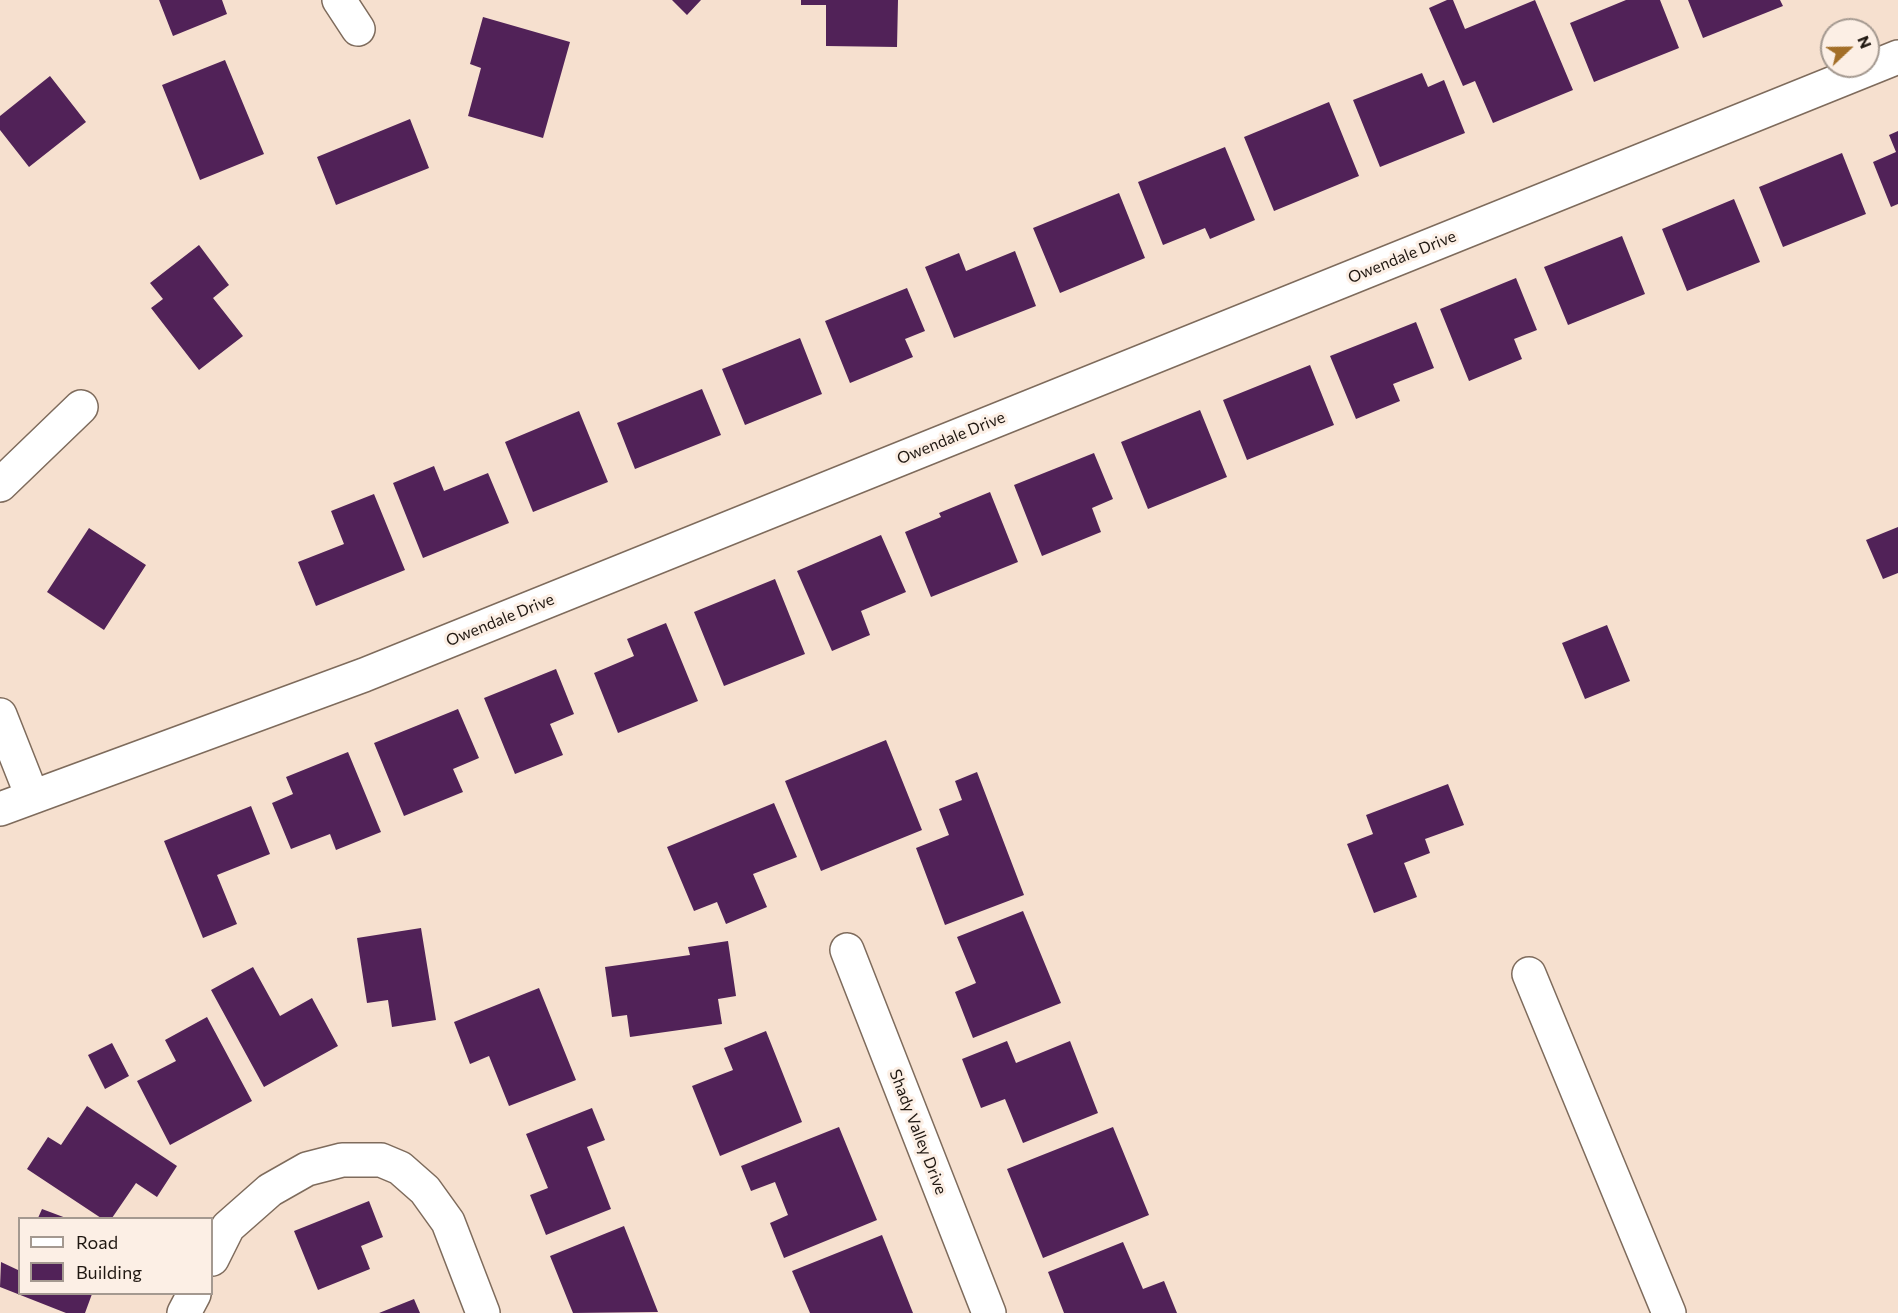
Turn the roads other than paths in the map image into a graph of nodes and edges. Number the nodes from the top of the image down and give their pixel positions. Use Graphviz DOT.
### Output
graph roads {
  1 [pos="339,0"];
  2 [pos="358,29"];
  3 [pos="1898,57"];
  4 [pos="81,407"];
  5 [pos="0,485"];
  6 [pos="0,715"];
  7 [pos="32,796"];
  8 [pos="0,809"];
  9 [pos="847,950"];
  10 [pos="1529,974"];
  11 [pos="213,1257"];
  12 [pos="193,1295"];
  13 [pos="184,1313"];
  14 [pos="483,1313"];
  15 [pos="989,1313"];
  16 [pos="1669,1313"];
  1 -- 2 [label="street"];
  3 -- 7 [label="street, Owendale Drive"];
  4 -- 5 [label="street"];
  6 -- 7 [label="street"];
  7 -- 8 [label="street, Owendale Drive"];
  9 -- 15 [label="street, Shady Valley Drive"];
  10 -- 16 [label="street"];
  11 -- 14 [label="street"];
  12 -- 13 [label="street"];
}
